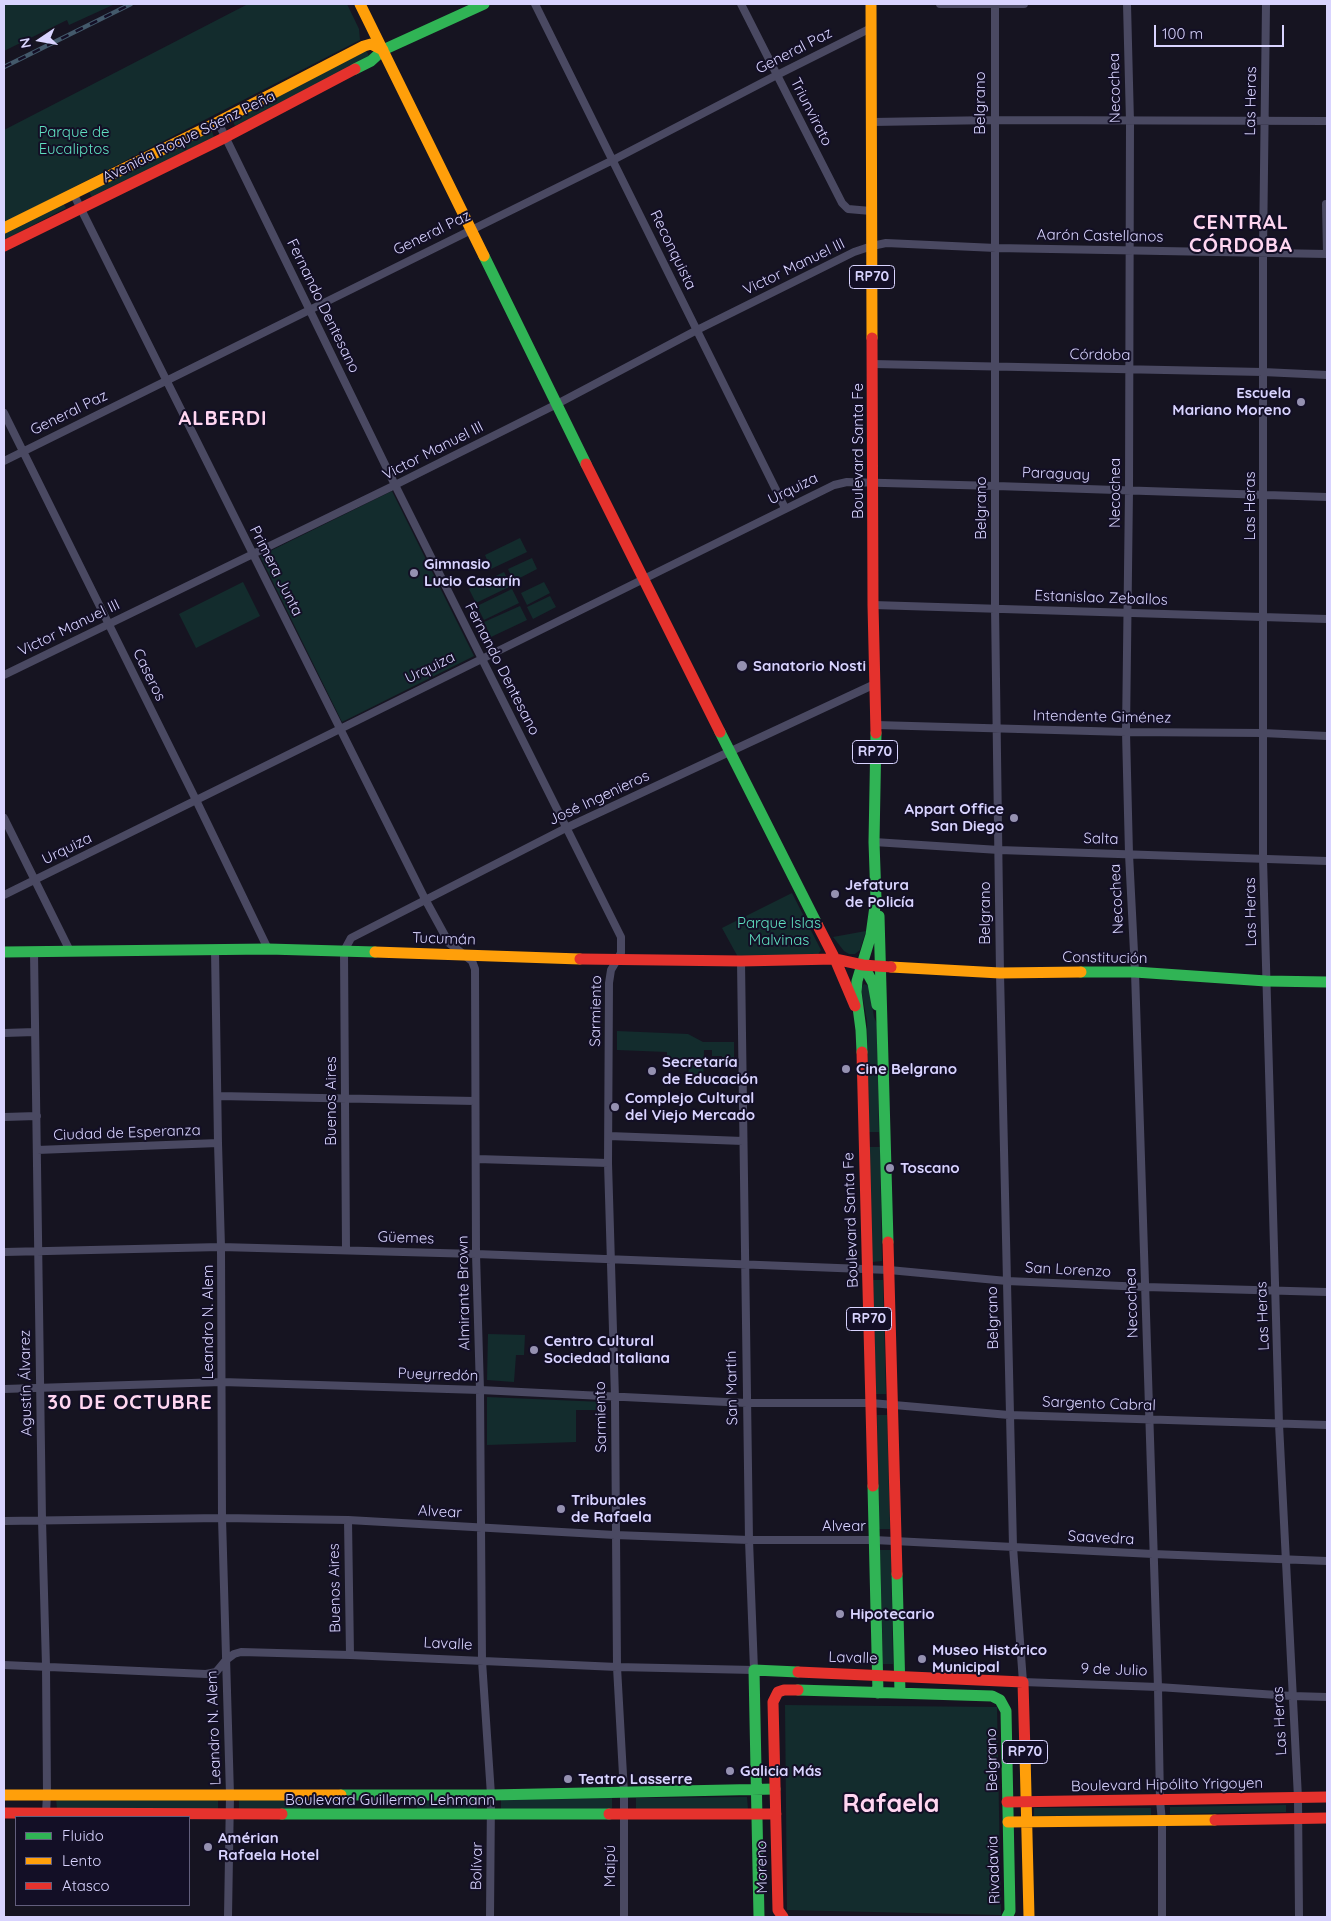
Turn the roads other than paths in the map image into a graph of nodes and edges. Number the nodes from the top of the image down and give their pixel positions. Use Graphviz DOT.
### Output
graph roads {
  1 [pos="360,4"];
  2 [pos="484,4"];
  3 [pos="535,4"];
  4 [pos="741,4"];
  5 [pos="871,4"];
  6 [pos="940,4"];
  7 [pos="995,4"];
  8 [pos="1024,4"];
  9 [pos="1127,4"];
  10 [pos="1266,4"];
  11 [pos="871,28"];
  12 [pos="384,50"];
  13 [pos="777,75"];
  14 [pos="995,120"];
  15 [pos="218,122"];
  16 [pos="872,122"];
  17 [pos="1130,122"];
  18 [pos="1264,122"];
  19 [pos="1327,122"];
  20 [pos="226,137"];
  21 [pos="614,160"];
  22 [pos="73,193"];
  23 [pos="1326,204"];
  24 [pos="80,208"];
  25 [pos="872,210"];
  26 [pos="4,228"];
  27 [pos="470,230"];
  28 [pos="4,246"];
  29 [pos="872,246"];
  30 [pos="996,248"];
  31 [pos="1128,250"];
  32 [pos="1263,252"];
  33 [pos="1327,254"];
  34 [pos="309,310"];
  35 [pos="697,330"];
  36 [pos="872,364"];
  37 [pos="996,367"];
  38 [pos="1128,369"];
  39 [pos="1263,372"];
  40 [pos="1327,375"];
  41 [pos="166,381"];
  42 [pos="557,404"];
  43 [pos="4,413"];
  44 [pos="22,452"];
  45 [pos="4,461"];
  46 [pos="873,483"];
  47 [pos="395,485"];
  48 [pos="996,486"];
  49 [pos="1129,491"];
  50 [pos="1264,495"];
  51 [pos="1327,497"];
  52 [pos="785,508"];
  53 [pos="252,554"];
  54 [pos="642,579"];
  55 [pos="873,605"];
  56 [pos="995,607"];
  57 [pos="1128,613"];
  58 [pos="1264,616"];
  59 [pos="1327,618"];
  60 [pos="108,623"];
  61 [pos="482,658"];
  62 [pos="4,676"];
  63 [pos="875,684"];
  64 [pos="876,725"];
  65 [pos="340,728"];
  66 [pos="997,729"];
  67 [pos="1126,732"];
  68 [pos="1262,734"];
  69 [pos="1327,736"];
  70 [pos="728,752"];
  71 [pos="196,800"];
  72 [pos="4,818"];
  73 [pos="566,828"];
  74 [pos="874,842"];
  75 [pos="999,850"];
  76 [pos="1128,854"];
  77 [pos="1263,859"];
  78 [pos="1327,861"];
  79 [pos="35,880"];
  80 [pos="4,895"];
  81 [pos="876,898"];
  82 [pos="425,899"];
  83 [pos="268,949"];
  84 [pos="216,950"];
  85 [pos="70,951"];
  86 [pos="344,951"];
  87 [pos="4,952"];
  88 [pos="34,952"];
  89 [pos="463,955"];
  90 [pos="835,959"];
  91 [pos="618,960"];
  92 [pos="740,961"];
  93 [pos="863,965"];
  94 [pos="882,966"];
  95 [pos="1135,972"];
  96 [pos="1000,973"];
  97 [pos="1266,981"];
  98 [pos="1327,982"];
  99 [pos="860,1022"];
  100 [pos="36,1032"];
  101 [pos="4,1033"];
  102 [pos="883,1041"];
  103 [pos="218,1096"];
  104 [pos="345,1099"];
  105 [pos="476,1101"];
  106 [pos="37,1116"];
  107 [pos="4,1117"];
  108 [pos="609,1136"];
  109 [pos="743,1141"];
  110 [pos="864,1141"];
  111 [pos="885,1141"];
  112 [pos="218,1143"];
  113 [pos="37,1150"];
  114 [pos="477,1159"];
  115 [pos="608,1163"];
  116 [pos="221,1247"];
  117 [pos="346,1250"];
  118 [pos="38,1251"];
  119 [pos="4,1252"];
  120 [pos="476,1254"];
  121 [pos="610,1260"];
  122 [pos="746,1266"];
  123 [pos="867,1270"];
  124 [pos="889,1270"];
  125 [pos="1007,1281"];
  126 [pos="1146,1287"];
  127 [pos="1276,1290"];
  128 [pos="1327,1292"];
  129 [pos="222,1382"];
  130 [pos="40,1388"];
  131 [pos="4,1389"];
  132 [pos="480,1390"];
  133 [pos="615,1398"];
  134 [pos="747,1403"];
  135 [pos="871,1403"];
  136 [pos="892,1406"];
  137 [pos="1009,1415"];
  138 [pos="1149,1419"];
  139 [pos="1279,1424"];
  140 [pos="1327,1425"];
  141 [pos="222,1518"];
  142 [pos="42,1520"];
  143 [pos="348,1520"];
  144 [pos="4,1521"];
  145 [pos="481,1528"];
  146 [pos="615,1535"];
  147 [pos="749,1540"];
  148 [pos="874,1540"];
  149 [pos="895,1541"];
  150 [pos="1013,1547"];
  151 [pos="1153,1554"];
  152 [pos="1286,1559"];
  153 [pos="1327,1560"];
  154 [pos="350,1655"];
  155 [pos="226,1660"];
  156 [pos="482,1661"];
  157 [pos="4,1665"];
  158 [pos="46,1666"];
  159 [pos="617,1667"];
  160 [pos="754,1670"];
  161 [pos="878,1674"];
  162 [pos="899,1675"];
  163 [pos="1023,1682"];
  164 [pos="1158,1687"];
  165 [pos="878,1693"];
  166 [pos="900,1694"];
  167 [pos="1292,1696"];
  168 [pos="1327,1697"];
  169 [pos="776,1789"];
  170 [pos="758,1790"];
  171 [pos="624,1793"];
  172 [pos="47,1794"];
  173 [pos="308,1794"];
  174 [pos="409,1794"];
  175 [pos="4,1795"];
  176 [pos="230,1795"];
  177 [pos="491,1795"];
  178 [pos="1327,1797"];
  179 [pos="1298,1798"];
  180 [pos="1160,1801"];
  181 [pos="1007,1802"];
  182 [pos="1026,1802"];
  183 [pos="4,1813"];
  184 [pos="46,1813"];
  185 [pos="308,1814"];
  186 [pos="758,1814"];
  187 [pos="776,1814"];
  188 [pos="230,1815"];
  189 [pos="408,1815"];
  190 [pos="491,1815"];
  191 [pos="624,1815"];
  192 [pos="1298,1818"];
  193 [pos="1327,1818"];
  194 [pos="1162,1821"];
  195 [pos="1008,1822"];
  196 [pos="1027,1822"];
  197 [pos="228,1917"];
  198 [pos="490,1917"];
  199 [pos="624,1917"];
  200 [pos="759,1917"];
  201 [pos="783,1917"];
  202 [pos="1007,1917"];
  203 [pos="1029,1917"];
  204 [pos="1162,1917"];
  205 [pos="1299,1917"];
  1 -- 12 [label="main road"];
  2 -- 12 [label="main road, Avenida Roque Sáenz Peña"];
  3 -- 21 [label="street, Reconquista"];
  4 -- 13 [label="street, Triunvirato"];
  5 -- 11 [label="main road, Boulevard Santa Fe / RP70"];
  6 -- 7 [label="street"];
  7 -- 8 [label="street"];
  7 -- 14 [label="street, Belgrano"];
  9 -- 17 [label="street, Necochea"];
  10 -- 18 [label="street, Las Heras"];
  11 -- 13 [label="street, General Paz"];
  11 -- 16 [label="main road, Boulevard Santa Fe / RP70"];
  12 -- 15 [label="main road, Avenida Roque Sáenz Peña"];
  12 -- 20 [label="main road, Avenida Roque Sáenz Peña"];
  12 -- 27 [label="main road"];
  13 -- 21 [label="street, General Paz"];
  13 -- 25 [label="street, Triunvirato"];
  14 -- 16 [label="street"];
  14 -- 17 [label="street"];
  14 -- 30 [label="street, Belgrano"];
  15 -- 20 [label="street, Fernando Dentesano"];
  15 -- 22 [label="main road, Avenida Roque Sáenz Peña"];
  16 -- 25 [label="main road, Boulevard Santa Fe / RP70"];
  17 -- 18 [label="street"];
  17 -- 31 [label="street, Necochea"];
  18 -- 19 [label="street"];
  18 -- 32 [label="street, Las Heras"];
  20 -- 24 [label="main road, Avenida Roque Sáenz Peña"];
  20 -- 34 [label="street, Fernando Dentesano"];
  21 -- 27 [label="street, General Paz"];
  21 -- 35 [label="street, Reconquista"];
  22 -- 24 [label="street, Primera Junta"];
  22 -- 26 [label="main road, Avenida Roque Sáenz Peña"];
  23 -- 33 [label="street"];
  24 -- 28 [label="main road, Avenida Roque Sáenz Peña"];
  24 -- 41 [label="street, Primera Junta"];
  25 -- 29 [label="main road, Boulevard Santa Fe / RP70"];
  27 -- 34 [label="street, General Paz"];
  27 -- 42 [label="main road"];
  29 -- 30 [label="street, Aarón Castellanos"];
  29 -- 35 [label="street, Victor Manuel III"];
  29 -- 36 [label="main road, Boulevard Santa Fe / RP70"];
  30 -- 31 [label="street, Aarón Castellanos"];
  30 -- 37 [label="street, Belgrano"];
  31 -- 32 [label="street, Aarón Castellanos"];
  31 -- 38 [label="street, Necochea"];
  32 -- 33 [label="street, Aarón Castellanos"];
  32 -- 39 [label="street, Las Heras"];
  34 -- 41 [label="street, General Paz"];
  34 -- 47 [label="street, Fernando Dentesano"];
  35 -- 42 [label="street, Victor Manuel III"];
  35 -- 52 [label="street, Reconquista"];
  36 -- 37 [label="street, Córdoba"];
  36 -- 46 [label="main road, Boulevard Santa Fe / RP70"];
  37 -- 38 [label="street, Córdoba"];
  37 -- 48 [label="street, Belgrano"];
  38 -- 39 [label="street, Córdoba"];
  38 -- 49 [label="street, Necochea"];
  39 -- 40 [label="street, Córdoba"];
  39 -- 50 [label="street, Las Heras"];
  41 -- 44 [label="street, General Paz"];
  41 -- 53 [label="street, Primera Junta"];
  42 -- 47 [label="street, Victor Manuel III"];
  42 -- 54 [label="main road"];
  43 -- 44 [label="street, Caseros"];
  44 -- 45 [label="street, General Paz"];
  44 -- 60 [label="street, Caseros"];
  46 -- 48 [label="street, Paraguay"];
  46 -- 52 [label="street, Urquiza"];
  46 -- 55 [label="main road, Boulevard Santa Fe / RP70"];
  47 -- 53 [label="street, Victor Manuel III"];
  47 -- 61 [label="street, Fernando Dentesano"];
  48 -- 49 [label="street, Paraguay"];
  48 -- 56 [label="street, Belgrano"];
  49 -- 50 [label="street, Paraguay"];
  49 -- 57 [label="street, Necochea"];
  50 -- 51 [label="street, Paraguay"];
  50 -- 58 [label="street, Las Heras"];
  52 -- 54 [label="street, Urquiza"];
  53 -- 60 [label="street, Victor Manuel III"];
  53 -- 65 [label="street, Primera Junta"];
  54 -- 61 [label="street, Urquiza"];
  54 -- 70 [label="main road"];
  55 -- 56 [label="street, Estanislao Zeballos"];
  55 -- 63 [label="main road, Boulevard Santa Fe / RP70"];
  56 -- 57 [label="street, Estanislao Zeballos"];
  56 -- 66 [label="street, Belgrano"];
  57 -- 58 [label="street, Estanislao Zeballos"];
  57 -- 67 [label="street, Necochea"];
  58 -- 59 [label="street, Estanislao Zeballos"];
  58 -- 68 [label="street, Las Heras"];
  60 -- 62 [label="street, Victor Manuel III"];
  60 -- 71 [label="street, Caseros"];
  61 -- 65 [label="street, Urquiza"];
  61 -- 73 [label="street, Fernando Dentesano"];
  63 -- 64 [label="main road, Boulevard Santa Fe / RP70"];
  63 -- 70 [label="street, José Ingenieros"];
  64 -- 66 [label="street, Intendente Giménez"];
  64 -- 74 [label="main road, Boulevard Santa Fe / RP70"];
  65 -- 71 [label="street, Urquiza"];
  65 -- 82 [label="street, Primera Junta"];
  66 -- 67 [label="street, Intendente Giménez"];
  66 -- 75 [label="street, Belgrano"];
  67 -- 68 [label="street, Intendente Giménez"];
  67 -- 76 [label="street, Necochea"];
  68 -- 69 [label="street, Intendente Giménez"];
  68 -- 77 [label="street, Las Heras"];
  70 -- 73 [label="street, José Ingenieros"];
  70 -- 90 [label="main road"];
  71 -- 79 [label="street, Urquiza"];
  71 -- 83 [label="street, Caseros"];
  72 -- 79 [label="street"];
  73 -- 82 [label="street, José Ingenieros"];
  73 -- 91 [label="street, Fernando Dentesano"];
  74 -- 75 [label="street, Salta"];
  74 -- 81 [label="main road, Boulevard Santa Fe / RP70"];
  75 -- 76 [label="street, Salta"];
  75 -- 96 [label="street, Belgrano"];
  76 -- 77 [label="street, Salta"];
  76 -- 95 [label="street, Necochea"];
  77 -- 78 [label="street, Salta"];
  77 -- 97 [label="street, Las Heras"];
  79 -- 80 [label="street, Urquiza"];
  79 -- 85 [label="street"];
  81 -- 93 [label="main road, Boulevard Santa Fe / RP70"];
  81 -- 94 [label="main road, Boulevard Santa Fe / RP70"];
  82 -- 86 [label="street, José Ingenieros"];
  82 -- 89 [label="street, Primera Junta"];
  83 -- 84 [label="main road, Tucumán"];
  83 -- 86 [label="main road, Tucumán"];
  84 -- 85 [label="main road, Tucumán"];
  84 -- 103 [label="street, Leandro N. Alem"];
  85 -- 88 [label="main road, Tucumán"];
  86 -- 89 [label="main road, Tucumán"];
  86 -- 104 [label="street, Buenos Aires"];
  87 -- 88 [label="main road, Tucumán"];
  88 -- 100 [label="street, Agustín Álvarez"];
  89 -- 91 [label="main road, Tucumán"];
  89 -- 105 [label="street, Almirante Brown"];
  90 -- 92 [label="main road, Tucumán"];
  90 -- 93 [label="main road, Tucumán"];
  90 -- 99 [label="main road"];
  91 -- 92 [label="main road, Tucumán"];
  91 -- 108 [label="street, Sarmiento"];
  92 -- 109 [label="street, San Martín"];
  93 -- 94 [label="main road, Tucumán"];
  93 -- 99 [label="main road, Boulevard Santa Fe / RP70"];
  93 -- 102 [label="main road"];
  94 -- 96 [label="main road, Constitución"];
  94 -- 102 [label="main road, Boulevard Santa Fe / RP70"];
  95 -- 96 [label="main road, Constitución"];
  95 -- 97 [label="main road, Constitución"];
  95 -- 126 [label="street, Necochea"];
  96 -- 125 [label="street, Belgrano"];
  97 -- 98 [label="main road, Constitución"];
  97 -- 127 [label="street, Las Heras"];
  99 -- 110 [label="main road, Boulevard Santa Fe / RP70"];
  100 -- 101 [label="street"];
  100 -- 106 [label="street, Agustín Álvarez"];
  102 -- 111 [label="main road, Boulevard Santa Fe / RP70"];
  103 -- 104 [label="street"];
  103 -- 112 [label="street, Leandro N. Alem"];
  104 -- 105 [label="street"];
  104 -- 117 [label="street, Buenos Aires"];
  105 -- 114 [label="street, Almirante Brown"];
  106 -- 107 [label="street, Ciudad de Esperanza"];
  106 -- 113 [label="street, Agustín Álvarez"];
  108 -- 109 [label="street"];
  108 -- 115 [label="street, Sarmiento"];
  109 -- 122 [label="street, San Martín"];
  110 -- 111 [label="main road"];
  110 -- 123 [label="main road, Boulevard Santa Fe / RP70"];
  111 -- 124 [label="main road, Boulevard Santa Fe / RP70"];
  112 -- 113 [label="street, Ciudad de Esperanza"];
  112 -- 116 [label="street, Leandro N. Alem"];
  113 -- 118 [label="street, Agustín Álvarez"];
  114 -- 115 [label="street"];
  114 -- 120 [label="street, Almirante Brown"];
  115 -- 121 [label="street, Sarmiento"];
  116 -- 117 [label="street, Güemes"];
  116 -- 118 [label="street, Güemes"];
  116 -- 129 [label="street, Leandro N. Alem"];
  117 -- 120 [label="street, Güemes"];
  118 -- 119 [label="street, Güemes"];
  118 -- 130 [label="street, Agustín Álvarez"];
  120 -- 121 [label="street, Güemes"];
  120 -- 132 [label="street, Almirante Brown"];
  121 -- 122 [label="street, Güemes"];
  121 -- 133 [label="street, Sarmiento"];
  122 -- 123 [label="street, Güemes"];
  122 -- 134 [label="street, San Martín"];
  123 -- 124 [label="street, San Lorenzo"];
  123 -- 135 [label="main road, Boulevard Santa Fe / RP70"];
  124 -- 125 [label="street, San Lorenzo"];
  124 -- 136 [label="main road, Boulevard Santa Fe / RP70"];
  125 -- 126 [label="street, San Lorenzo"];
  125 -- 137 [label="street, Belgrano"];
  126 -- 127 [label="street, San Lorenzo"];
  126 -- 138 [label="street, Necochea"];
  127 -- 128 [label="street, San Lorenzo"];
  127 -- 139 [label="street, Las Heras"];
  129 -- 130 [label="street, Pueyrredón"];
  129 -- 132 [label="street, Pueyrredón"];
  129 -- 141 [label="street, Leandro N. Alem"];
  130 -- 131 [label="street, Pueyrredón"];
  130 -- 142 [label="street, Agustín Álvarez"];
  132 -- 133 [label="street, Pueyrredón"];
  132 -- 145 [label="street, Almirante Brown"];
  133 -- 134 [label="street, Pueyrredón"];
  133 -- 146 [label="street, Sarmiento"];
  134 -- 135 [label="street, Pueyrredón"];
  134 -- 147 [label="street, San Martín"];
  135 -- 136 [label="street, Sargento Cabral"];
  135 -- 148 [label="main road, Boulevard Santa Fe / RP70"];
  136 -- 137 [label="street, Sargento Cabral"];
  136 -- 149 [label="main road, Boulevard Santa Fe / RP70"];
  137 -- 138 [label="street, Sargento Cabral"];
  137 -- 150 [label="street, Belgrano"];
  138 -- 139 [label="street, Sargento Cabral"];
  138 -- 151 [label="street, Necochea"];
  139 -- 140 [label="street, Sargento Cabral"];
  139 -- 152 [label="street, Las Heras"];
  141 -- 142 [label="street, Alvear"];
  141 -- 143 [label="street, Alvear"];
  141 -- 155 [label="street, Leandro N. Alem"];
  142 -- 144 [label="street, Alvear"];
  142 -- 158 [label="street, Agustín Álvarez"];
  143 -- 145 [label="street, Alvear"];
  143 -- 154 [label="street, Buenos Aires"];
  145 -- 146 [label="street, Alvear"];
  145 -- 156 [label="street, Almirante Brown"];
  146 -- 147 [label="street, Alvear"];
  146 -- 159 [label="street, Sarmiento"];
  147 -- 148 [label="street, Alvear"];
  147 -- 160 [label="street, San Martín"];
  148 -- 149 [label="street, Saavedra"];
  148 -- 161 [label="main road, Boulevard Santa Fe / RP70"];
  149 -- 150 [label="street, Saavedra"];
  149 -- 162 [label="main road, Boulevard Santa Fe / RP70"];
  150 -- 151 [label="street, Saavedra"];
  150 -- 163 [label="street, Belgrano"];
  151 -- 152 [label="street, Saavedra"];
  151 -- 164 [label="street, Necochea"];
  152 -- 153 [label="street, Saavedra"];
  152 -- 167 [label="street, Las Heras"];
  154 -- 155 [label="street, Lavalle"];
  154 -- 156 [label="street, Lavalle"];
  155 -- 158 [label="street, Lavalle"];
  155 -- 176 [label="street, Leandro N. Alem"];
  156 -- 159 [label="street, Lavalle"];
  156 -- 177 [label="street, Almirante Brown"];
  157 -- 158 [label="street, Lavalle"];
  158 -- 172 [label="street, Agustín Álvarez"];
  159 -- 160 [label="street, Lavalle"];
  159 -- 171 [label="street, Sarmiento"];
  160 -- 161 [label="main road, Lavalle"];
  160 -- 170 [label="main road, San Martín"];
  161 -- 162 [label="main road, Lavalle"];
  161 -- 165 [label="main road, Boulevard Santa Fe"];
  162 -- 163 [label="main road, 9 de Julio"];
  162 -- 166 [label="main road, Boulevard Santa Fe"];
  163 -- 164 [label="street, 9 de Julio"];
  163 -- 182 [label="main road, Belgrano / RP70"];
  164 -- 167 [label="street, 9 de Julio"];
  164 -- 180 [label="street, Necochea"];
  165 -- 166 [label="main road"];
  165 -- 169 [label="main road"];
  166 -- 181 [label="main road, Belgrano"];
  167 -- 168 [label="street, 9 de Julio"];
  167 -- 179 [label="street, Las Heras"];
  169 -- 170 [label="main road, Boulevard Guillermo Lehmann"];
  169 -- 187 [label="main road"];
  170 -- 171 [label="main road, Boulevard Guillermo Lehmann"];
  170 -- 186 [label="main road, San Martín"];
  171 -- 177 [label="main road, Boulevard Guillermo Lehmann"];
  171 -- 191 [label="street, Sarmiento"];
  172 -- 175 [label="main road, Boulevard Guillermo Lehmann"];
  172 -- 176 [label="main road, Boulevard Guillermo Lehmann"];
  172 -- 184 [label="street, Agustín Álvarez"];
  173 -- 174 [label="main road, Boulevard Guillermo Lehmann"];
  173 -- 176 [label="main road, Boulevard Guillermo Lehmann"];
  173 -- 185 [label="main road"];
  174 -- 177 [label="main road, Boulevard Guillermo Lehmann"];
  174 -- 189 [label="main road"];
  176 -- 188 [label="street, Leandro N. Alem"];
  177 -- 190 [label="street, Almirante Brown"];
  178 -- 179 [label="main road, Boulevard Hipólito Yrigoyen"];
  179 -- 180 [label="main road, Boulevard Hipólito Yrigoyen"];
  179 -- 192 [label="street, Las Heras"];
  180 -- 182 [label="main road, Boulevard Hipólito Yrigoyen"];
  180 -- 194 [label="street, Necochea"];
  181 -- 182 [label="main road, Boulevard Hipólito Yrigoyen"];
  181 -- 195 [label="main road, Belgrano"];
  182 -- 196 [label="main road, Belgrano / RP70"];
  183 -- 184 [label="main road, Boulevard Guillermo Lehmann"];
  184 -- 188 [label="main road, Boulevard Guillermo Lehmann"];
  185 -- 188 [label="main road, Boulevard Guillermo Lehmann"];
  185 -- 189 [label="main road, Boulevard Guillermo Lehmann"];
  186 -- 187 [label="main road, Boulevard Guillermo Lehmann"];
  186 -- 191 [label="main road, Boulevard Guillermo Lehmann"];
  186 -- 200 [label="main road, Moreno"];
  187 -- 201 [label="main road, Moreno"];
  188 -- 197 [label="street, Leandro N. Alem"];
  189 -- 190 [label="main road, Boulevard Guillermo Lehmann"];
  190 -- 191 [label="main road, Boulevard Guillermo Lehmann"];
  190 -- 198 [label="street, Bolívar"];
  191 -- 199 [label="street, Maipú"];
  192 -- 193 [label="main road"];
  192 -- 194 [label="main road"];
  192 -- 205 [label="street, Las Heras"];
  194 -- 196 [label="main road"];
  194 -- 204 [label="street, Necochea"];
  195 -- 196 [label="main road"];
  195 -- 202 [label="main road, Rivadavia"];
  196 -- 203 [label="main road, RP70"];
}
